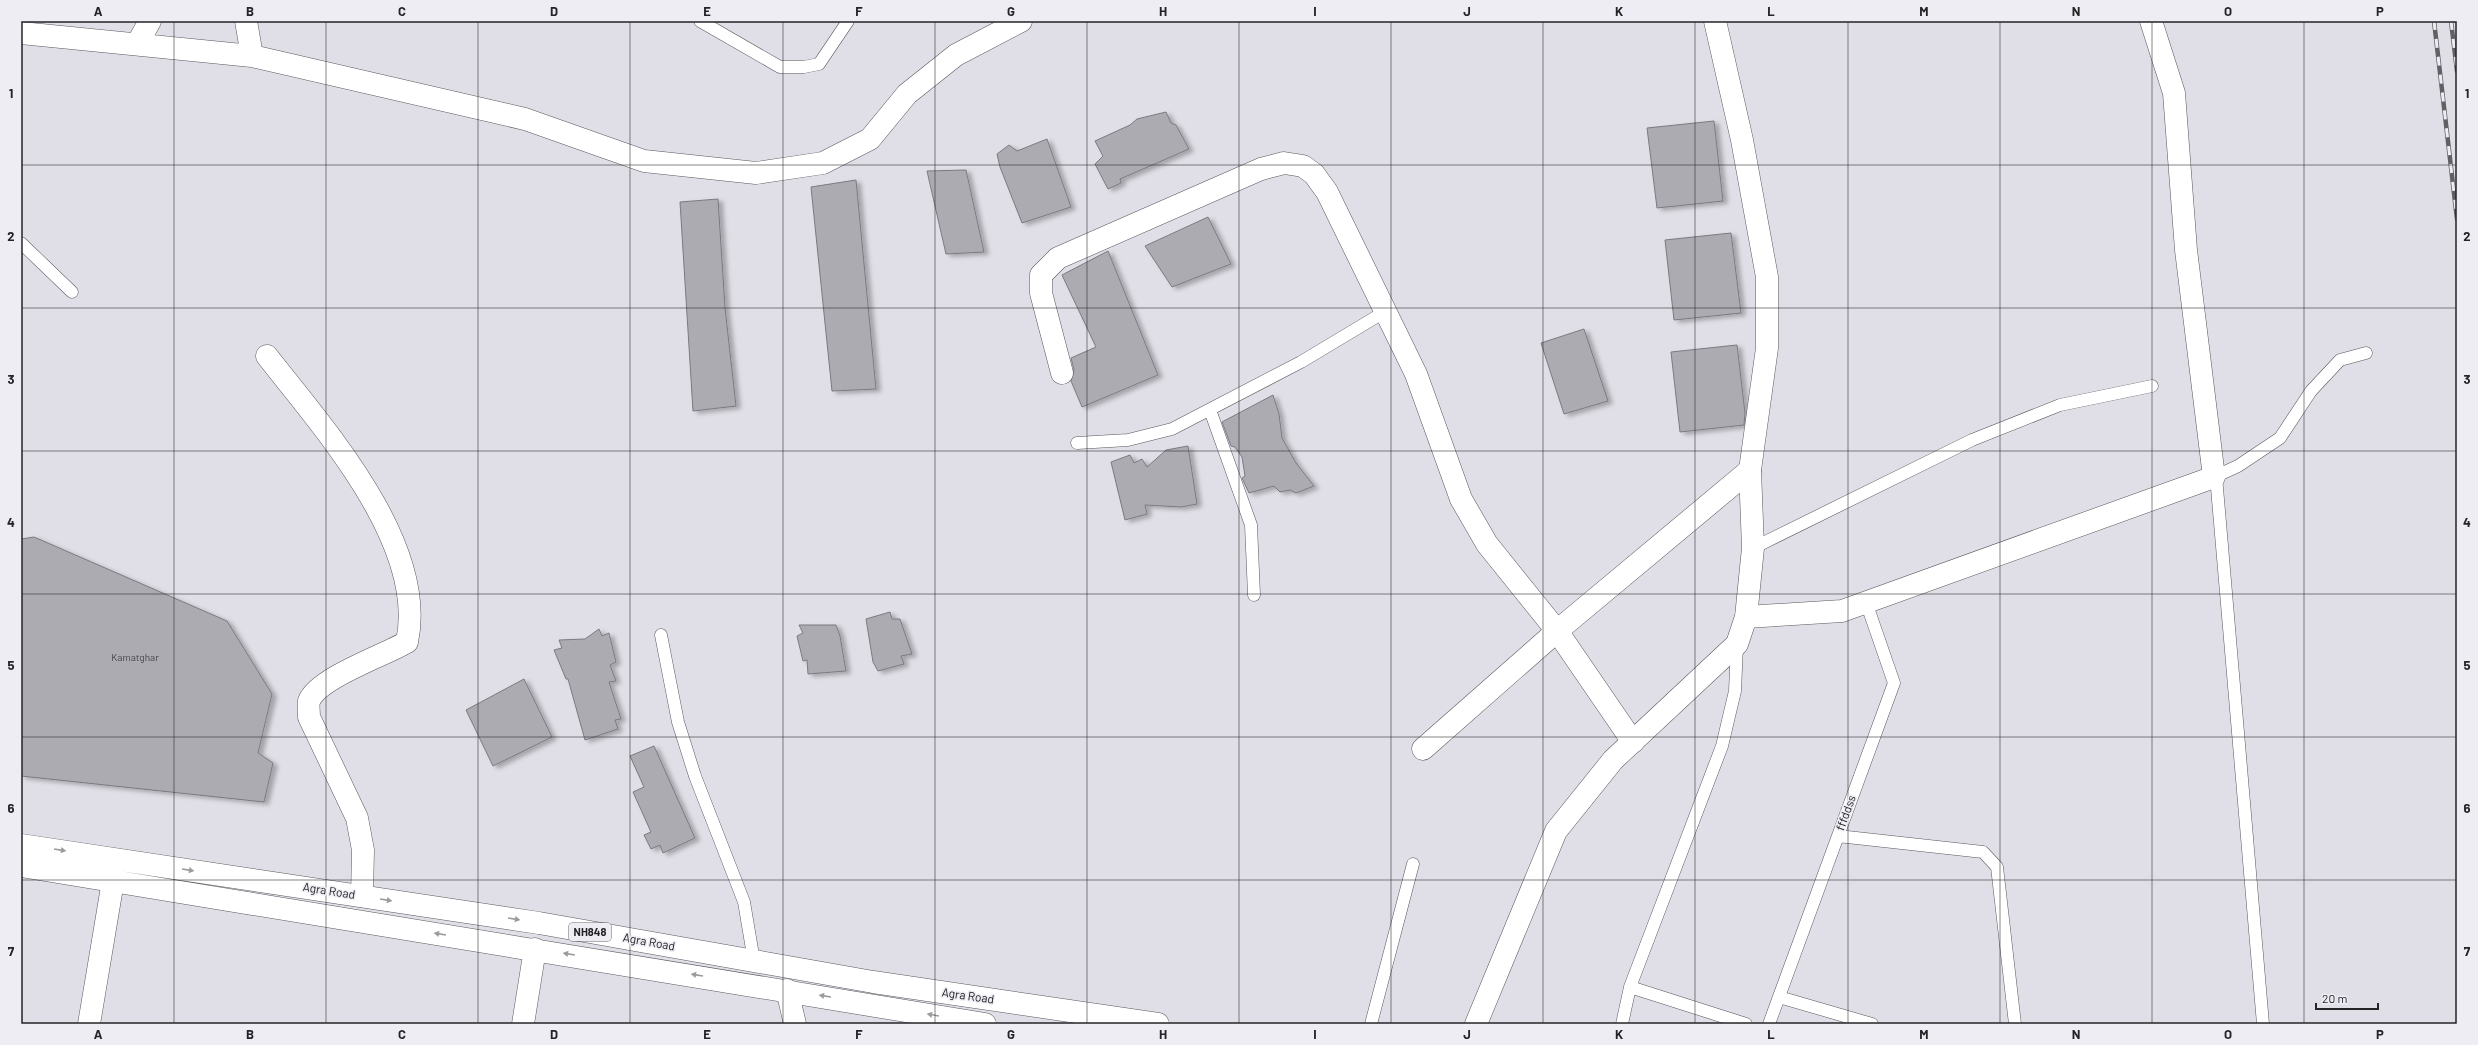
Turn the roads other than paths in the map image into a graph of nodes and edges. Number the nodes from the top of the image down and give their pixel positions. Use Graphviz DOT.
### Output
graph roads {
  1 [pos="150,21"];
  2 [pos="246,21"];
  3 [pos="700,21"];
  4 [pos="848,21"];
  5 [pos="1021,21"];
  6 [pos="1715,21"];
  7 [pos="2151,21"];
  8 [pos="48,28"];
  9 [pos="21,33"];
  10 [pos="137,44"];
  11 [pos="252,56"];
  12 [pos="21,243"];
  13 [pos="72,292"];
  14 [pos="1386,311"];
  15 [pos="2366,353"];
  16 [pos="267,356"];
  17 [pos="1062,373"];
  18 [pos="2152,386"];
  19 [pos="1210,410"];
  20 [pos="1077,443"];
  21 [pos="1750,470"];
  22 [pos="2215,477"];
  23 [pos="1753,548"];
  24 [pos="1254,595"];
  25 [pos="1866,602"];
  26 [pos="1746,617"];
  27 [pos="1557,631"];
  28 [pos="661,635"];
  29 [pos="1737,644"];
  30 [pos="1633,742"];
  31 [pos="1423,749"];
  32 [pos="1838,836"];
  33 [pos="21,845"];
  34 [pos="1413,864"];
  35 [pos="21,866"];
  36 [pos="113,880"];
  37 [pos="362,896"];
  38 [pos="535,949"];
  39 [pos="754,961"];
  40 [pos="1630,987"];
  41 [pos="787,990"];
  42 [pos="1779,997"];
  43 [pos="89,1024"];
  44 [pos="523,1024"];
  45 [pos="795,1024"];
  46 [pos="985,1024"];
  47 [pos="1158,1024"];
  48 [pos="1371,1024"];
  49 [pos="1476,1024"];
  50 [pos="1622,1024"];
  51 [pos="1746,1024"];
  52 [pos="1769,1024"];
  53 [pos="1872,1024"];
  54 [pos="2015,1024"];
  55 [pos="2263,1024"];
  1 -- 10 [label="main road"];
  2 -- 11 [label="main road"];
  3 -- 4 [label="lane"];
  5 -- 11 [label="main road"];
  6 -- 21 [label="main road"];
  7 -- 22 [label="main road"];
  8 -- 9 [label="main road"];
  8 -- 10 [label="main road"];
  10 -- 11 [label="main road"];
  12 -- 13 [label="lane"];
  14 -- 17 [label="main road"];
  14 -- 19 [label="lane"];
  14 -- 27 [label="main road"];
  15 -- 22 [label="lane"];
  16 -- 37 [label="main road"];
  18 -- 23 [label="lane"];
  19 -- 20 [label="lane"];
  19 -- 24 [label="lane"];
  21 -- 23 [label="main road"];
  21 -- 27 [label="main road"];
  22 -- 25 [label="main road"];
  22 -- 55 [label="lane"];
  23 -- 26 [label="main road"];
  25 -- 26 [label="main road"];
  25 -- 32 [label="lane, fffddss"];
  26 -- 29 [label="main road"];
  27 -- 30 [label="main road"];
  27 -- 31 [label="main road"];
  28 -- 39 [label="lane"];
  29 -- 30 [label="main road"];
  29 -- 40 [label="lane"];
  30 -- 49 [label="main road"];
  32 -- 42 [label="lane, fffddss"];
  32 -- 54 [label="lane"];
  33 -- 37 [label="main road, Agra Road / NH848, one-way"];
  34 -- 48 [label="lane"];
  35 -- 36 [label="main road, Agra Road / NH848"];
  38 -- 36 [label="main road, Agra Road / NH848, one-way"];
  36 -- 43 [label="main road"];
  37 -- 39 [label="main road, Agra Road / NH848, one-way"];
  41 -- 38 [label="main road, Agra Road / NH848, one-way"];
  38 -- 44 [label="main road"];
  39 -- 47 [label="main road, Agra Road / NH848"];
  40 -- 50 [label="lane"];
  40 -- 51 [label="lane"];
  41 -- 45 [label="main road"];
  46 -- 41 [label="main road, Agra Road / NH848, one-way"];
  42 -- 52 [label="lane, fffddss"];
  42 -- 53 [label="lane"];
}
